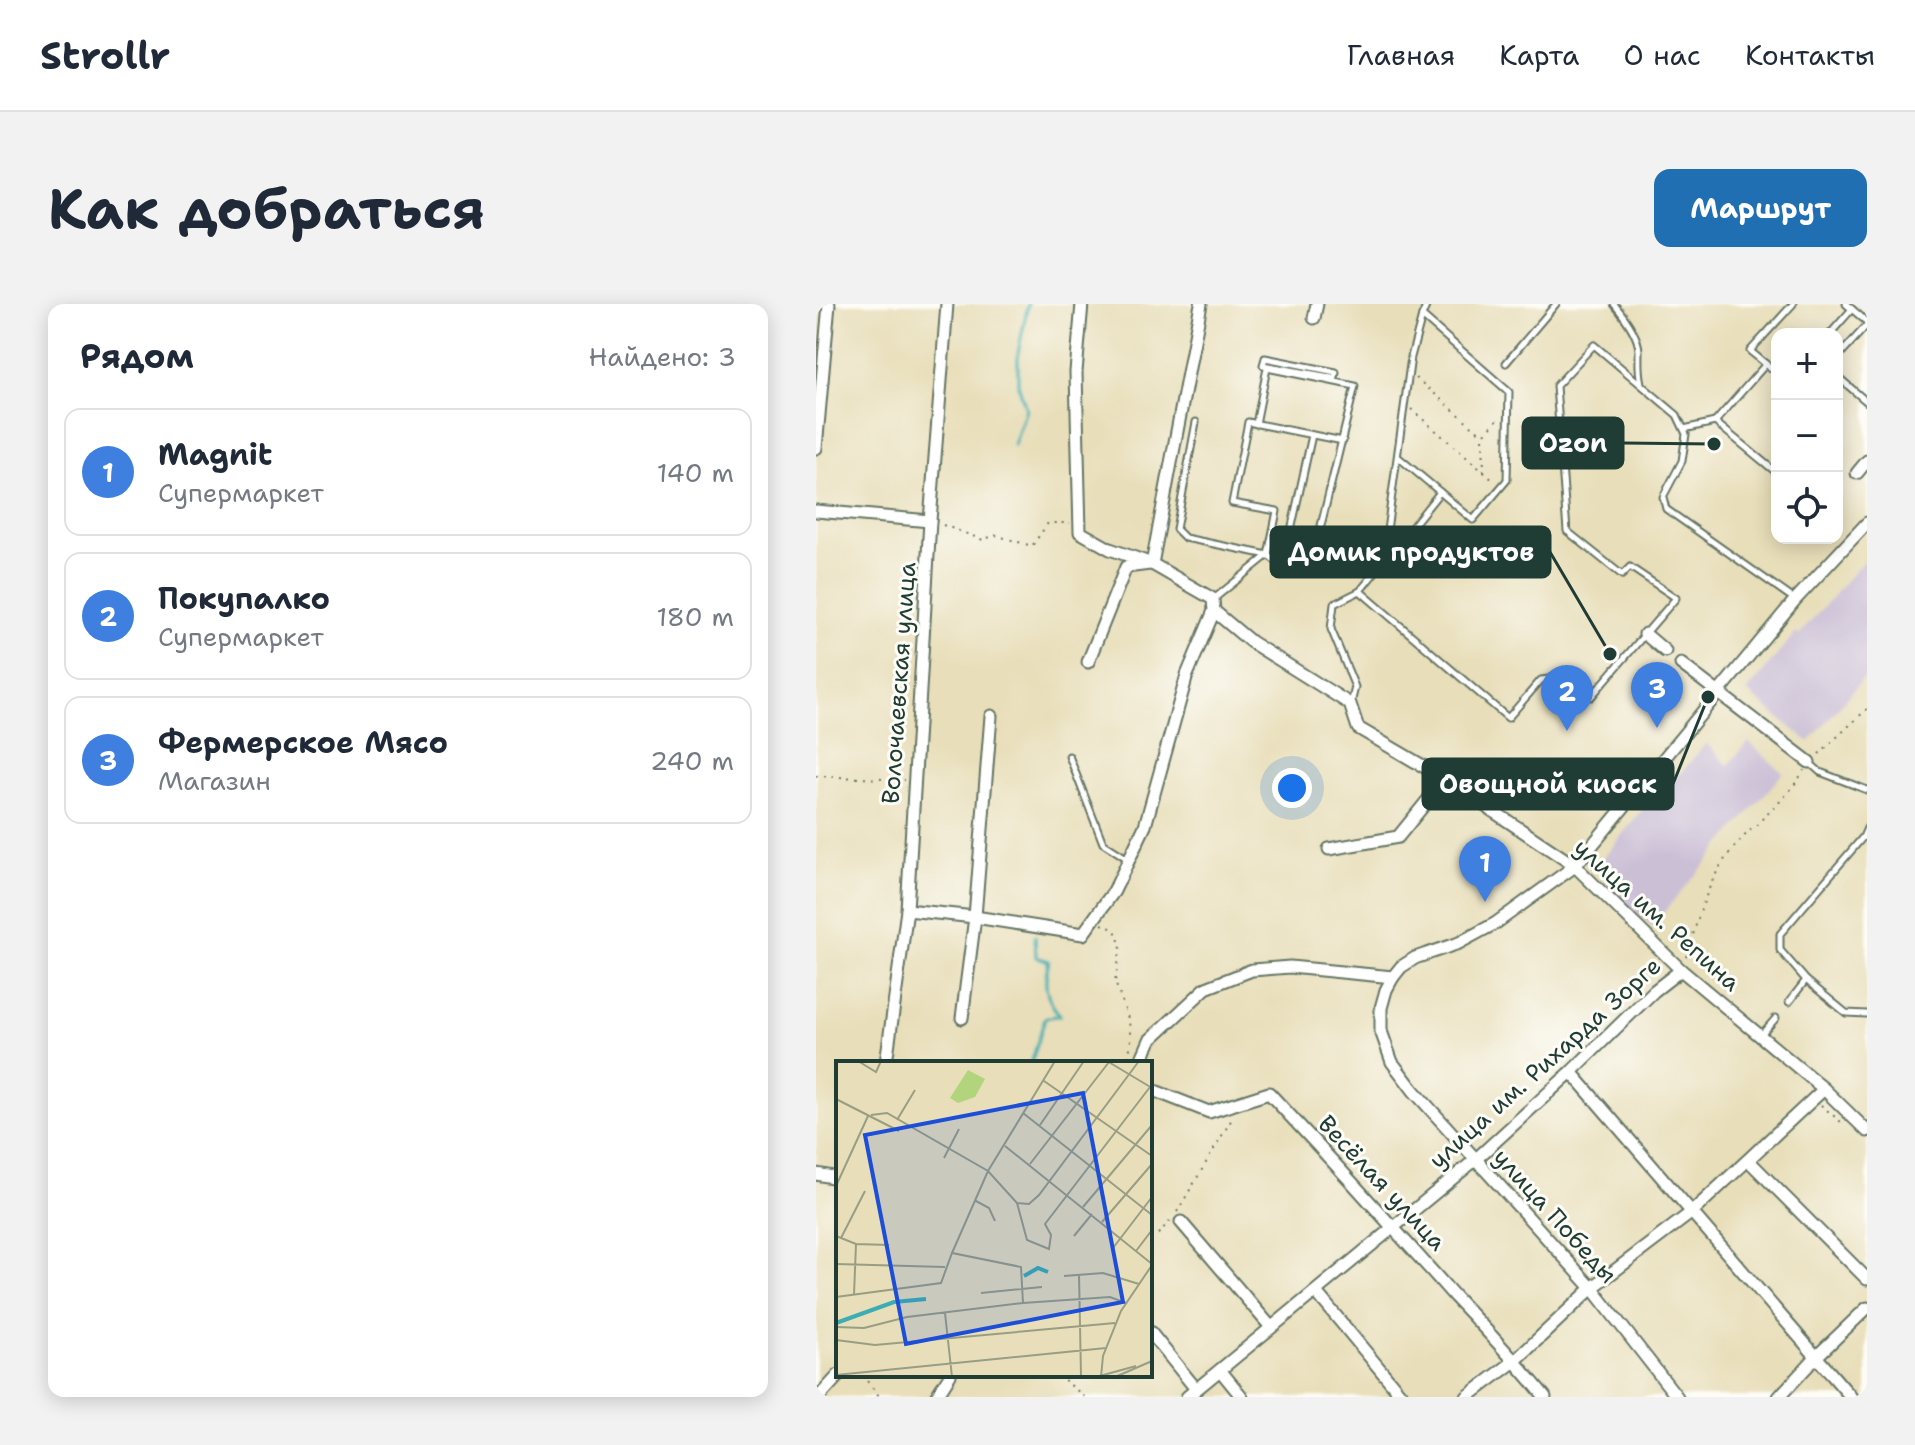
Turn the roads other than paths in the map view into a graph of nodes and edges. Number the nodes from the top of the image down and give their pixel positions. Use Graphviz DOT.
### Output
graph roads {
  1 [pos="829,304"];
  2 [pos="947,304"];
  3 [pos="1082,304"];
  4 [pos="1201,304"];
  5 [pos="1317,304"];
  6 [pos="1427,304"];
  7 [pos="1556,304"];
  8 [pos="1614,304"];
  9 [pos="1793,304"];
  10 [pos="1846,304"];
  11 [pos="1852,309"];
  12 [pos="1422,316"];
  13 [pos="1314,318"];
  14 [pos="1867,323"];
  15 [pos="1835,328"];
  16 [pos="1843,351"];
  17 [pos="1506,363"];
  18 [pos="1766,364"];
  19 [pos="1771,368"];
  20 [pos="1336,372"];
  21 [pos="1843,381"];
  22 [pos="1642,385"];
  23 [pos="1867,402"];
  24 [pos="1196,422"];
  25 [pos="1715,422"];
  26 [pos="1256,424"];
  27 [pos="1684,429"];
  28 [pos="1312,435"];
  29 [pos="1343,441"];
  30 [pos="816,448"];
  31 [pos="1398,457"];
  32 [pos="1867,461"];
  33 [pos="1776,472"];
  34 [pos="1857,473"];
  35 [pos="1440,492"];
  36 [pos="816,511"];
  37 [pos="930,521"];
  38 [pos="1867,523"];
  39 [pos="1268,555"];
  40 [pos="1383,559"];
  41 [pos="1152,564"];
  42 [pos="1283,567"];
  43 [pos="1360,591"];
  44 [pos="1795,600"];
  45 [pos="1213,605"];
  46 [pos="1645,634"];
  47 [pos="1665,651"];
  48 [pos="1088,662"];
  49 [pos="1681,664"];
  50 [pos="1719,693"];
  51 [pos="1350,704"];
  52 [pos="991,716"];
  53 [pos="1069,756"];
  54 [pos="1809,762"];
  55 [pos="1445,779"];
  56 [pos="1867,790"];
  57 [pos="1867,828"];
  58 [pos="1329,849"];
  59 [pos="1129,859"];
  60 [pos="1575,866"];
  61 [pos="907,910"];
  62 [pos="975,917"];
  63 [pos="1681,970"];
  64 [pos="1393,977"];
  65 [pos="1806,980"];
  66 [pos="1789,1002"];
  67 [pos="1867,1014"];
  68 [pos="962,1018"];
  69 [pos="1776,1018"];
  70 [pos="1760,1036"];
  71 [pos="886,1061"];
  72 [pos="1141,1061"];
  73 [pos="1571,1072"];
  74 [pos="1824,1089"];
  75 [pos="1152,1090"];
  76 [pos="1867,1131"];
  77 [pos="1475,1160"];
  78 [pos="1749,1161"];
  79 [pos="816,1174"];
  80 [pos="836,1178"];
  81 [pos="1692,1212"];
  82 [pos="1181,1222"];
  83 [pos="1393,1225"];
  84 [pos="1867,1279"];
  85 [pos="1592,1288"];
  86 [pos="1316,1292"];
  87 [pos="1867,1308"];
  88 [pos="1270,1326"];
  89 [pos="1152,1335"];
  90 [pos="1816,1357"];
  91 [pos="1516,1360"];
  92 [pos="1220,1370"];
  93 [pos="837,1377"];
  94 [pos="949,1377"];
  95 [pos="1192,1393"];
  96 [pos="819,1397"];
  97 [pos="936,1397"];
  98 [pos="1242,1397"];
  99 [pos="1403,1397"];
  100 [pos="1467,1397"];
  101 [pos="1545,1397"];
  102 [pos="1677,1397"];
  103 [pos="1779,1397"];
  104 [pos="1851,1397"];
  1 -- 30 [label="street"];
  2 -- 37 [label="street, Волочаевская улица"];
  3 -- 41 [label="street, улица им. Репина"];
  4 -- 41 [label="street"];
  5 -- 13 [label="street"];
  6 -- 12 [label="lane"];
  7 -- 17 [label="lane"];
  8 -- 22 [label="lane"];
  9 -- 18 [label="lane"];
  10 -- 11 [label="lane"];
  11 -- 14 [label="lane"];
  11 -- 15 [label="lane"];
  12 -- 31 [label="lane"];
  12 -- 35 [label="lane"];
  14 -- 16 [label="lane"];
  18 -- 19 [label="lane"];
  18 -- 25 [label="lane"];
  20 -- 20 [label="lane"];
  21 -- 23 [label="lane"];
  22 -- 27 [label="lane"];
  22 -- 46 [label="lane"];
  24 -- 39 [label="lane"];
  25 -- 27 [label="lane"];
  25 -- 33 [label="lane"];
  26 -- 28 [label="lane"];
  26 -- 29 [label="lane"];
  26 -- 39 [label="lane"];
  27 -- 44 [label="lane"];
  28 -- 29 [label="lane"];
  28 -- 42 [label="lane"];
  29 -- 42 [label="lane"];
  31 -- 35 [label="lane"];
  31 -- 40 [label="lane"];
  32 -- 34 [label="street"];
  35 -- 40 [label="lane"];
  36 -- 37 [label="street"];
  37 -- 61 [label="street, Волочаевская улица"];
  38 -- 44 [label="street"];
  39 -- 42 [label="lane"];
  39 -- 45 [label="lane"];
  40 -- 43 [label="lane"];
  41 -- 45 [label="street, улица им. Репина"];
  41 -- 48 [label="street"];
  43 -- 46 [label="lane"];
  43 -- 51 [label="lane"];
  44 -- 50 [label="street"];
  45 -- 51 [label="street, улица им. Репина"];
  45 -- 59 [label="street"];
  46 -- 47 [label="street"];
  49 -- 50 [label="street"];
  50 -- 54 [label="street"];
  50 -- 60 [label="street"];
  51 -- 55 [label="street, улица им. Репина"];
  52 -- 62 [label="street"];
  53 -- 59 [label="lane"];
  54 -- 56 [label="lane"];
  55 -- 58 [label="street"];
  55 -- 60 [label="street, улица им. Репина"];
  57 -- 65 [label="lane"];
  59 -- 62 [label="street"];
  60 -- 63 [label="street, улица им. Репина"];
  60 -- 64 [label="street"];
  61 -- 62 [label="street"];
  61 -- 71 [label="street, Волочаевская улица"];
  62 -- 68 [label="street"];
  63 -- 70 [label="street, улица им. Репина"];
  63 -- 73 [label="street, улица им. Рихарда Зорге"];
  64 -- 72 [label="street"];
  64 -- 77 [label="street, улица Победы"];
  65 -- 66 [label="lane"];
  65 -- 67 [label="lane"];
  69 -- 70 [label="lane"];
  70 -- 74 [label="street, улица им. Репина"];
  73 -- 77 [label="street, улица им. Рихарда Зорге"];
  73 -- 81 [label="street"];
  74 -- 76 [label="street, улица им. Репина"];
  74 -- 78 [label="street"];
  75 -- 83 [label="street, Весёлая улица"];
  77 -- 83 [label="street, улица им. Рихарда Зорге"];
  77 -- 85 [label="street, улица Победы"];
  78 -- 81 [label="street"];
  78 -- 84 [label="street"];
  79 -- 80 [label="street"];
  81 -- 85 [label="street"];
  81 -- 90 [label="street"];
  82 -- 88 [label="street"];
  83 -- 86 [label="street, улица им. Рихарда Зорге"];
  83 -- 91 [label="street, Весёлая улица"];
  85 -- 91 [label="street"];
  85 -- 102 [label="street, улица Победы"];
  86 -- 88 [label="street, улица им. Рихарда Зорге"];
  86 -- 99 [label="street"];
  87 -- 90 [label="street"];
  88 -- 92 [label="street, улица им. Рихарда Зорге"];
  89 -- 95 [label="street"];
  90 -- 103 [label="street"];
  90 -- 104 [label="street"];
  91 -- 100 [label="street"];
  91 -- 101 [label="street, Весёлая улица"];
  92 -- 95 [label="street, улица им. Рихарда Зорге"];
  92 -- 98 [label="street"];
  93 -- 96 [label="street"];
  94 -- 97 [label="street"];
}
